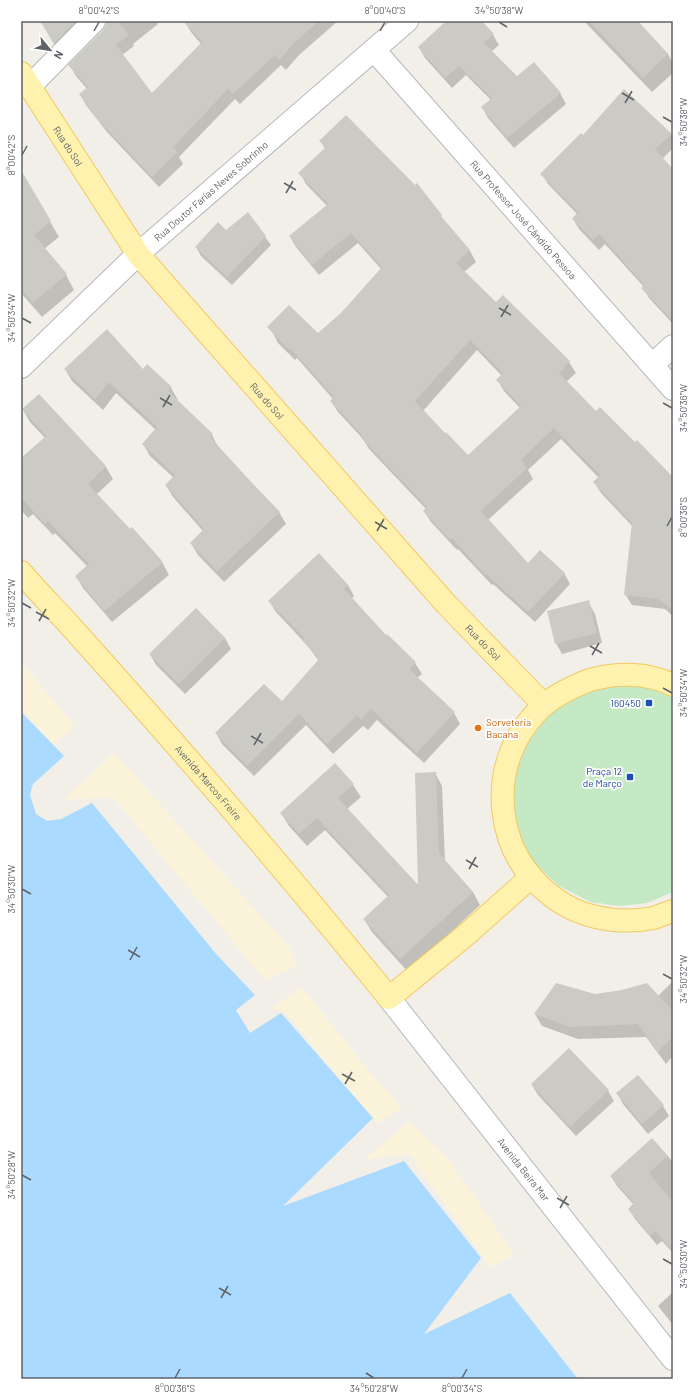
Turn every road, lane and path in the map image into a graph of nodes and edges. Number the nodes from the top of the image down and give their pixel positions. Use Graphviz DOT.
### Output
graph roads {
  1 [pos="94,21"];
  2 [pos="407,21"];
  3 [pos="374,50"];
  4 [pos="25,80"];
  5 [pos="138,254"];
  6 [pos="673,346"];
  7 [pos="652,365"];
  8 [pos="21,367"];
  9 [pos="673,389"];
  10 [pos="21,572"];
  11 [pos="673,685"];
  12 [pos="544,705"];
  13 [pos="531,877"];
  14 [pos="673,911"];
  15 [pos="390,998"];
  16 [pos="673,1359"];
  1 -- 4 [label="street"];
  2 -- 3 [label="street, Rua Doutor Farias Neves Sobrinho"];
  3 -- 5 [label="street, Rua Doutor Farias Neves Sobrinho"];
  3 -- 7 [label="street, Rua Professor José Cândido Pessoa"];
  4 -- 5 [label="main road, Rua do Sol"];
  5 -- 8 [label="street, Rua Doutor Farias Neves Sobrinho"];
  5 -- 12 [label="main road, Rua do Sol"];
  6 -- 7 [label="street"];
  7 -- 9 [label="street, Rua Professor José Cândido Pessoa"];
  10 -- 15 [label="main road, Avenida Marcos Freire"];
  11 -- 12 [label="main road"];
  12 -- 13 [label="main road"];
  13 -- 14 [label="main road"];
  13 -- 15 [label="main road"];
  15 -- 16 [label="street, Avenida Beira Mar"];
}
